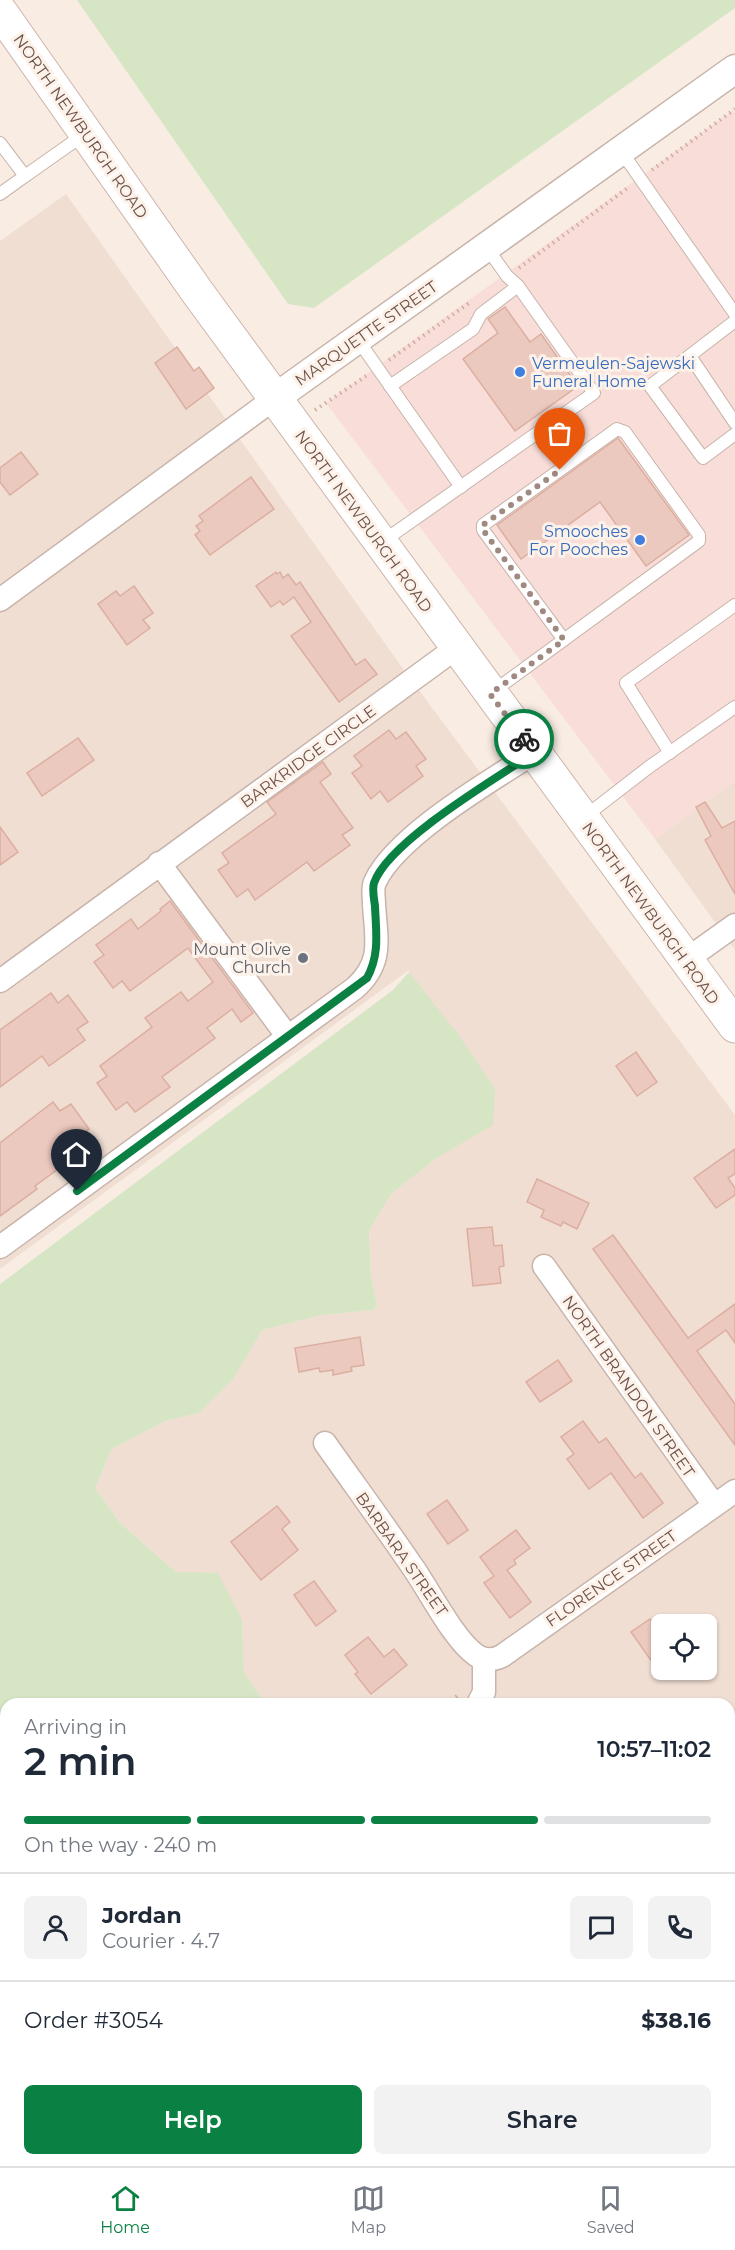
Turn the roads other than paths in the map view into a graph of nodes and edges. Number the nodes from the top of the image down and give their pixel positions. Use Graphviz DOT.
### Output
graph roads {
  1 [pos="0,11"];
  2 [pos="735,69"];
  3 [pos="86,133"];
  4 [pos="0,143"];
  5 [pos="621,151"];
  6 [pos="25,176"];
  7 [pos="0,194"];
  8 [pos="487,248"];
  9 [pos="518,286"];
  10 [pos="735,314"];
  11 [pos="735,321"];
  12 [pos="358,340"];
  13 [pos="690,356"];
  14 [pos="390,386"];
  15 [pos="275,398"];
  16 [pos="735,423"];
  17 [pos="735,434"];
  18 [pos="461,487"];
  19 [pos="381,543"];
  20 [pos="0,600"];
  21 [pos="735,605"];
  22 [pos="564,640"];
  23 [pos="456,648"];
  24 [pos="490,694"];
  25 [pos="735,706"];
  26 [pos="534,753"];
  27 [pos="670,753"];
  28 [pos="582,819"];
  29 [pos="159,864"];
  30 [pos="735,925"];
  31 [pos="686,960"];
  32 [pos="0,981"];
  33 [pos="735,1026"];
  34 [pos="288,1037"];
  35 [pos="0,1247"];
  36 [pos="544,1266"];
  37 [pos="325,1443"];
  38 [pos="735,1491"];
  39 [pos="714,1505"];
  40 [pos="484,1659"];
  41 [pos="481,1698"];
  1 -- 3 [label="main road, NORTH NEWBURGH ROAD"];
  2 -- 5 [label="street, MARQUETTE STREET"];
  3 -- 6 [label="lane"];
  3 -- 15 [label="main road, NORTH NEWBURGH ROAD"];
  4 -- 6 [label="lane"];
  5 -- 8 [label="street, MARQUETTE STREET"];
  5 -- 10 [label="lane"];
  6 -- 7 [label="lane"];
  8 -- 9 [label="lane"];
  8 -- 12 [label="street, MARQUETTE STREET"];
  9 -- 14 [label="lane"];
  9 -- 18 [label="lane"];
  11 -- 13 [label="lane"];
  12 -- 14 [label="lane"];
  12 -- 15 [label="street, MARQUETTE STREET"];
  13 -- 16 [label="lane"];
  13 -- 17 [label="lane"];
  14 -- 18 [label="lane"];
  15 -- 19 [label="main road, NORTH NEWBURGH ROAD"];
  15 -- 20 [label="street, MARQUETTE STREET"];
  18 -- 19 [label="lane"];
  19 -- 23 [label="main road, NORTH NEWBURGH ROAD"];
  21 -- 27 [label="lane"];
  22 -- 22 [label="lane"];
  22 -- 24 [label="lane"];
  23 -- 24 [label="main road, NORTH NEWBURGH ROAD"];
  23 -- 29 [label="street, BARKRIDGE CIRCLE"];
  24 -- 26 [label="main road, NORTH NEWBURGH ROAD"];
  25 -- 27 [label="lane"];
  26 -- 28 [label="main road, NORTH NEWBURGH ROAD"];
  26 -- 34 [label="street"];
  27 -- 28 [label="lane"];
  28 -- 31 [label="main road, NORTH NEWBURGH ROAD"];
  29 -- 32 [label="street, BARKRIDGE CIRCLE"];
  29 -- 34 [label="street"];
  30 -- 31 [label="street"];
  31 -- 33 [label="main road, NORTH NEWBURGH ROAD"];
  34 -- 35 [label="street"];
  36 -- 39 [label="street, NORTH BRANDON STREET"];
  37 -- 40 [label="street, BARBARA STREET"];
  38 -- 39 [label="street, FLORENCE STREET"];
  39 -- 40 [label="street, FLORENCE STREET"];
  40 -- 41 [label="street"];
}
